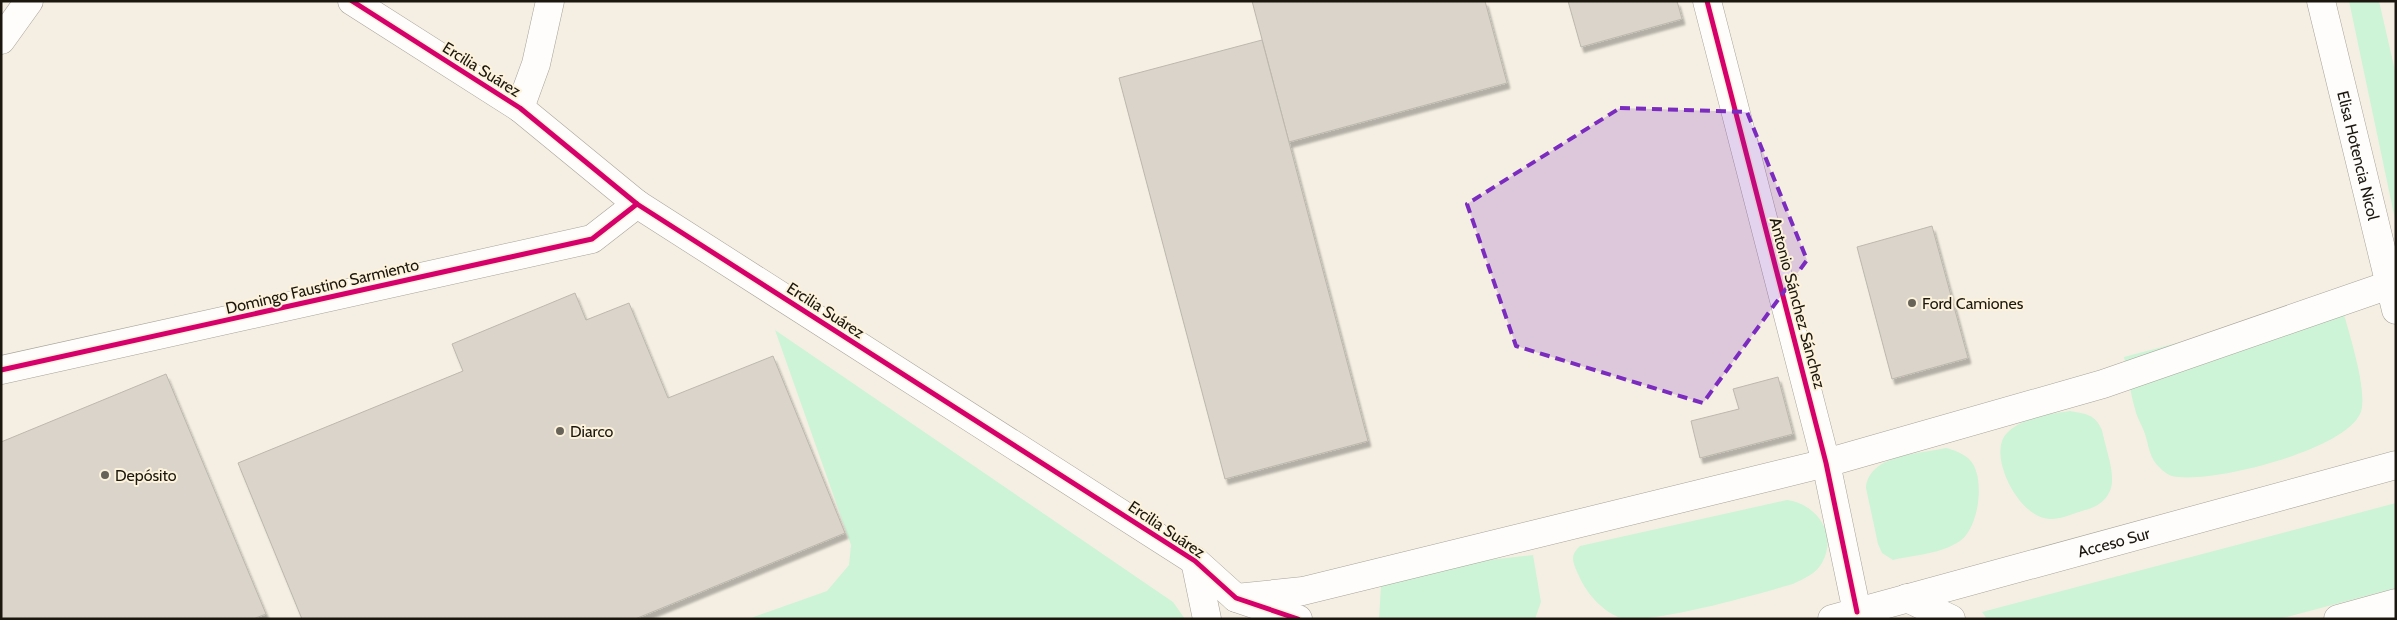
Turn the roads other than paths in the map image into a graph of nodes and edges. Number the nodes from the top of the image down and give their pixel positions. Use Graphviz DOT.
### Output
graph roads {
  1 [pos="29,1"];
  2 [pos="352,1"];
  3 [pos="550,1"];
  4 [pos="1707,1"];
  5 [pos="2321,1"];
  6 [pos="1,40"];
  7 [pos="520,108"];
  8 [pos="638,204"];
  9 [pos="2393,297"];
  10 [pos="1,370"];
  11 [pos="1826,463"];
  12 [pos="2396,465"];
  13 [pos="1196,561"];
  14 [pos="1236,598"];
  15 [pos="1907,598"];
  16 [pos="2396,603"];
  17 [pos="1844,615"];
  18 [pos="2352,617"];
  19 [pos="1207,619"];
  20 [pos="1298,619"];
  21 [pos="1951,619"];
  1 -- 6 [label="street"];
  2 -- 7 [label="street, Ercilia Suárez"];
  3 -- 7 [label="street"];
  4 -- 11 [label="street, Antonio Sánchez Sánchez"];
  5 -- 9 [label="street, Elisa Hotencia Nicol"];
  7 -- 8 [label="street, Ercilia Suárez"];
  8 -- 10 [label="street, Domingo Faustino Sarmiento"];
  8 -- 13 [label="street, Ercilia Suárez"];
  9 -- 11 [label="street"];
  11 -- 14 [label="street"];
  11 -- 17 [label="street, Antonio Sánchez Sánchez"];
  12 -- 15 [label="street, Acceso Sur"];
  13 -- 14 [label="street, Ercilia Suárez"];
  13 -- 19 [label="street, Ercilia Suárez"];
  14 -- 20 [label="street, Ercilia Suárez"];
  15 -- 17 [label="street, Acceso Sur"];
  15 -- 21 [label="street"];
  16 -- 18 [label="street"];
}
